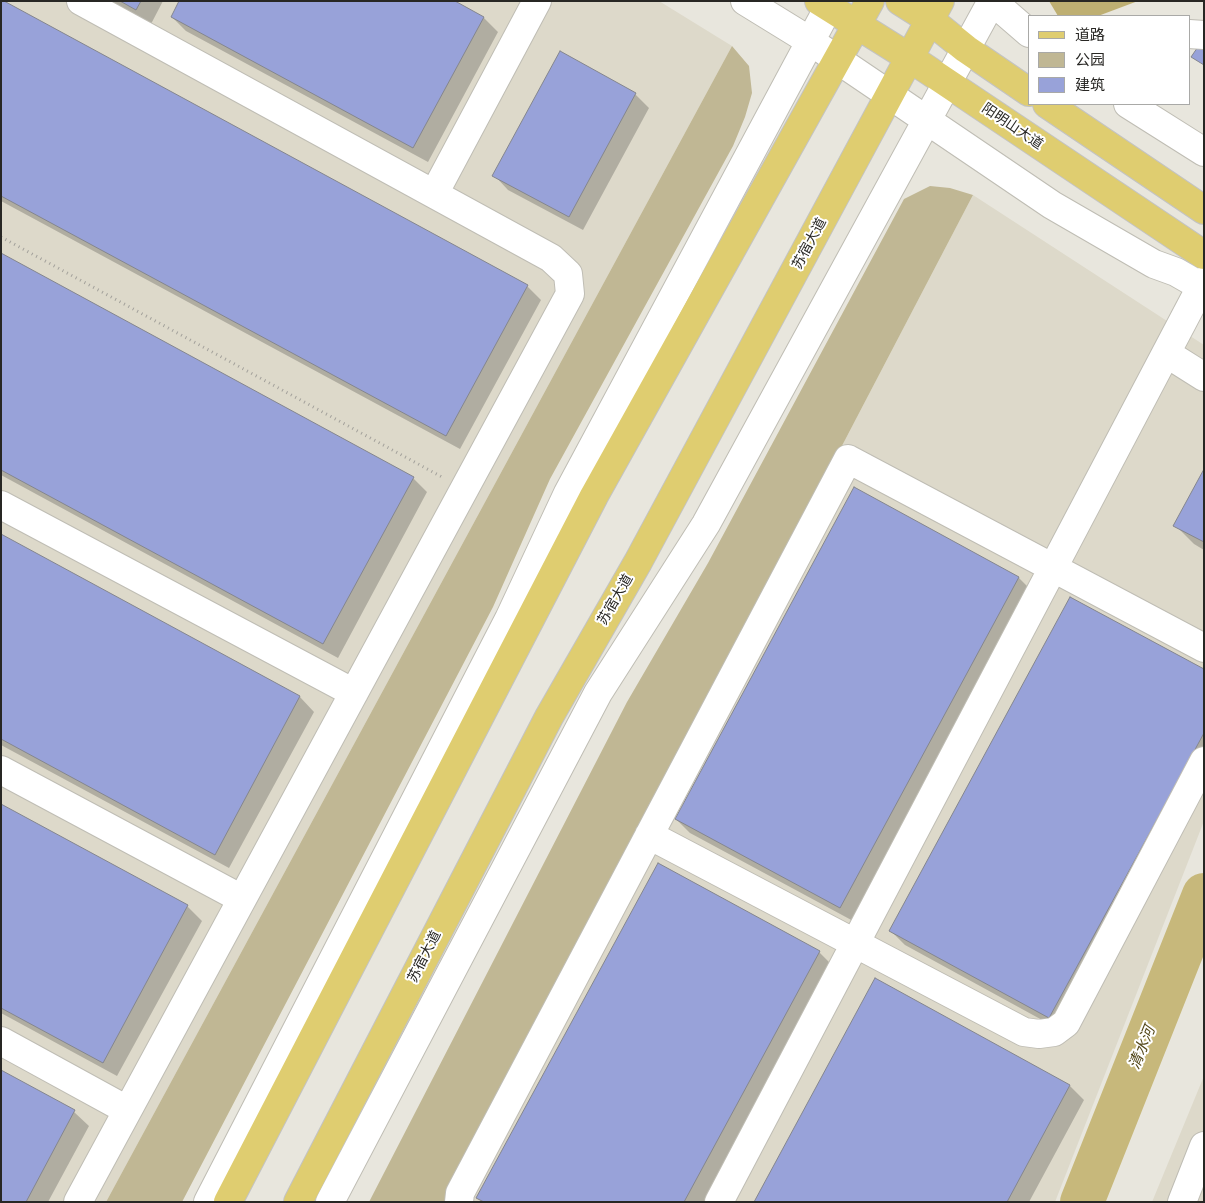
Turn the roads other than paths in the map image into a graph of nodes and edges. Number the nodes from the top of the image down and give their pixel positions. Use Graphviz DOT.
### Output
graph roads {
  1 [pos="81,1"];
  2 [pos="537,1"];
  3 [pos="745,1"];
  4 [pos="900,1"];
  5 [pos="992,1"];
  6 [pos="826,3"];
  7 [pos="935,11"];
  8 [pos="863,13"];
  9 [pos="1028,32"];
  10 [pos="1190,34"];
  11 [pos="1204,35"];
  12 [pos="810,41"];
  13 [pos="966,49"];
  14 [pos="910,58"];
  15 [pos="837,59"];
  16 [pos="948,84"];
  17 [pos="1028,91"];
  18 [pos="891,95"];
  19 [pos="1048,105"];
  20 [pos="1130,105"];
  21 [pos="926,121"];
  22 [pos="1204,152"];
  23 [pos="434,194"];
  24 [pos="1204,210"];
  25 [pos="1204,255"];
  26 [pos="1203,285"];
  27 [pos="1166,353"];
  28 [pos="1204,377"];
  29 [pos="1,505"];
  30 [pos="1053,568"];
  31 [pos="1204,648"];
  32 [pos="354,693"];
  33 [pos="1204,761"];
  34 [pos="1,770"];
  35 [pos="649,835"];
  36 [pos="242,899"];
  37 [pos="855,943"];
  38 [pos="1,1041"];
  39 [pos="127,1110"];
  40 [pos="1204,1146"];
  41 [pos="78,1202"];
  42 [pos="208,1202"];
  43 [pos="228,1202"];
  44 [pos="298,1202"];
  45 [pos="330,1202"];
  46 [pos="459,1202"];
  47 [pos="719,1202"];
  48 [pos="1182,1202"];
  1 -- 23 [label="lane"];
  2 -- 23 [label="lane"];
  3 -- 12 [label="lane"];
  4 -- 7 [label="main road"];
  5 -- 9 [label="lane"];
  5 -- 13 [label="lane"];
  6 -- 8 [label="main road, 阳明山大道"];
  6 -- 12 [label="lane"];
  7 -- 13 [label="main road"];
  7 -- 14 [label="main road, 苏宿大道"];
  8 -- 14 [label="main road, 阳明山大道"];
  8 -- 15 [label="main road"];
  10 -- 11 [label="lane"];
  12 -- 15 [label="lane"];
  12 -- 42 [label="lane"];
  13 -- 16 [label="lane"];
  13 -- 17 [label="main road"];
  14 -- 16 [label="main road, 阳明山大道"];
  14 -- 18 [label="main road, 苏宿大道"];
  15 -- 18 [label="lane"];
  15 -- 43 [label="main road"];
  16 -- 21 [label="lane"];
  16 -- 25 [label="main road, 阳明山大道"];
  18 -- 21 [label="lane"];
  18 -- 44 [label="main road, 苏宿大道"];
  19 -- 24 [label="main road"];
  20 -- 22 [label="lane"];
  21 -- 26 [label="lane"];
  21 -- 45 [label="lane"];
  23 -- 32 [label="lane"];
  26 -- 27 [label="lane"];
  27 -- 28 [label="lane"];
  27 -- 30 [label="lane"];
  29 -- 32 [label="lane"];
  30 -- 31 [label="lane"];
  30 -- 35 [label="lane"];
  30 -- 37 [label="lane"];
  32 -- 36 [label="lane"];
  33 -- 37 [label="lane"];
  34 -- 36 [label="lane"];
  35 -- 37 [label="lane"];
  35 -- 46 [label="lane"];
  36 -- 39 [label="lane"];
  37 -- 47 [label="lane"];
  38 -- 39 [label="lane"];
  39 -- 41 [label="lane"];
  40 -- 48 [label="lane"];
}
